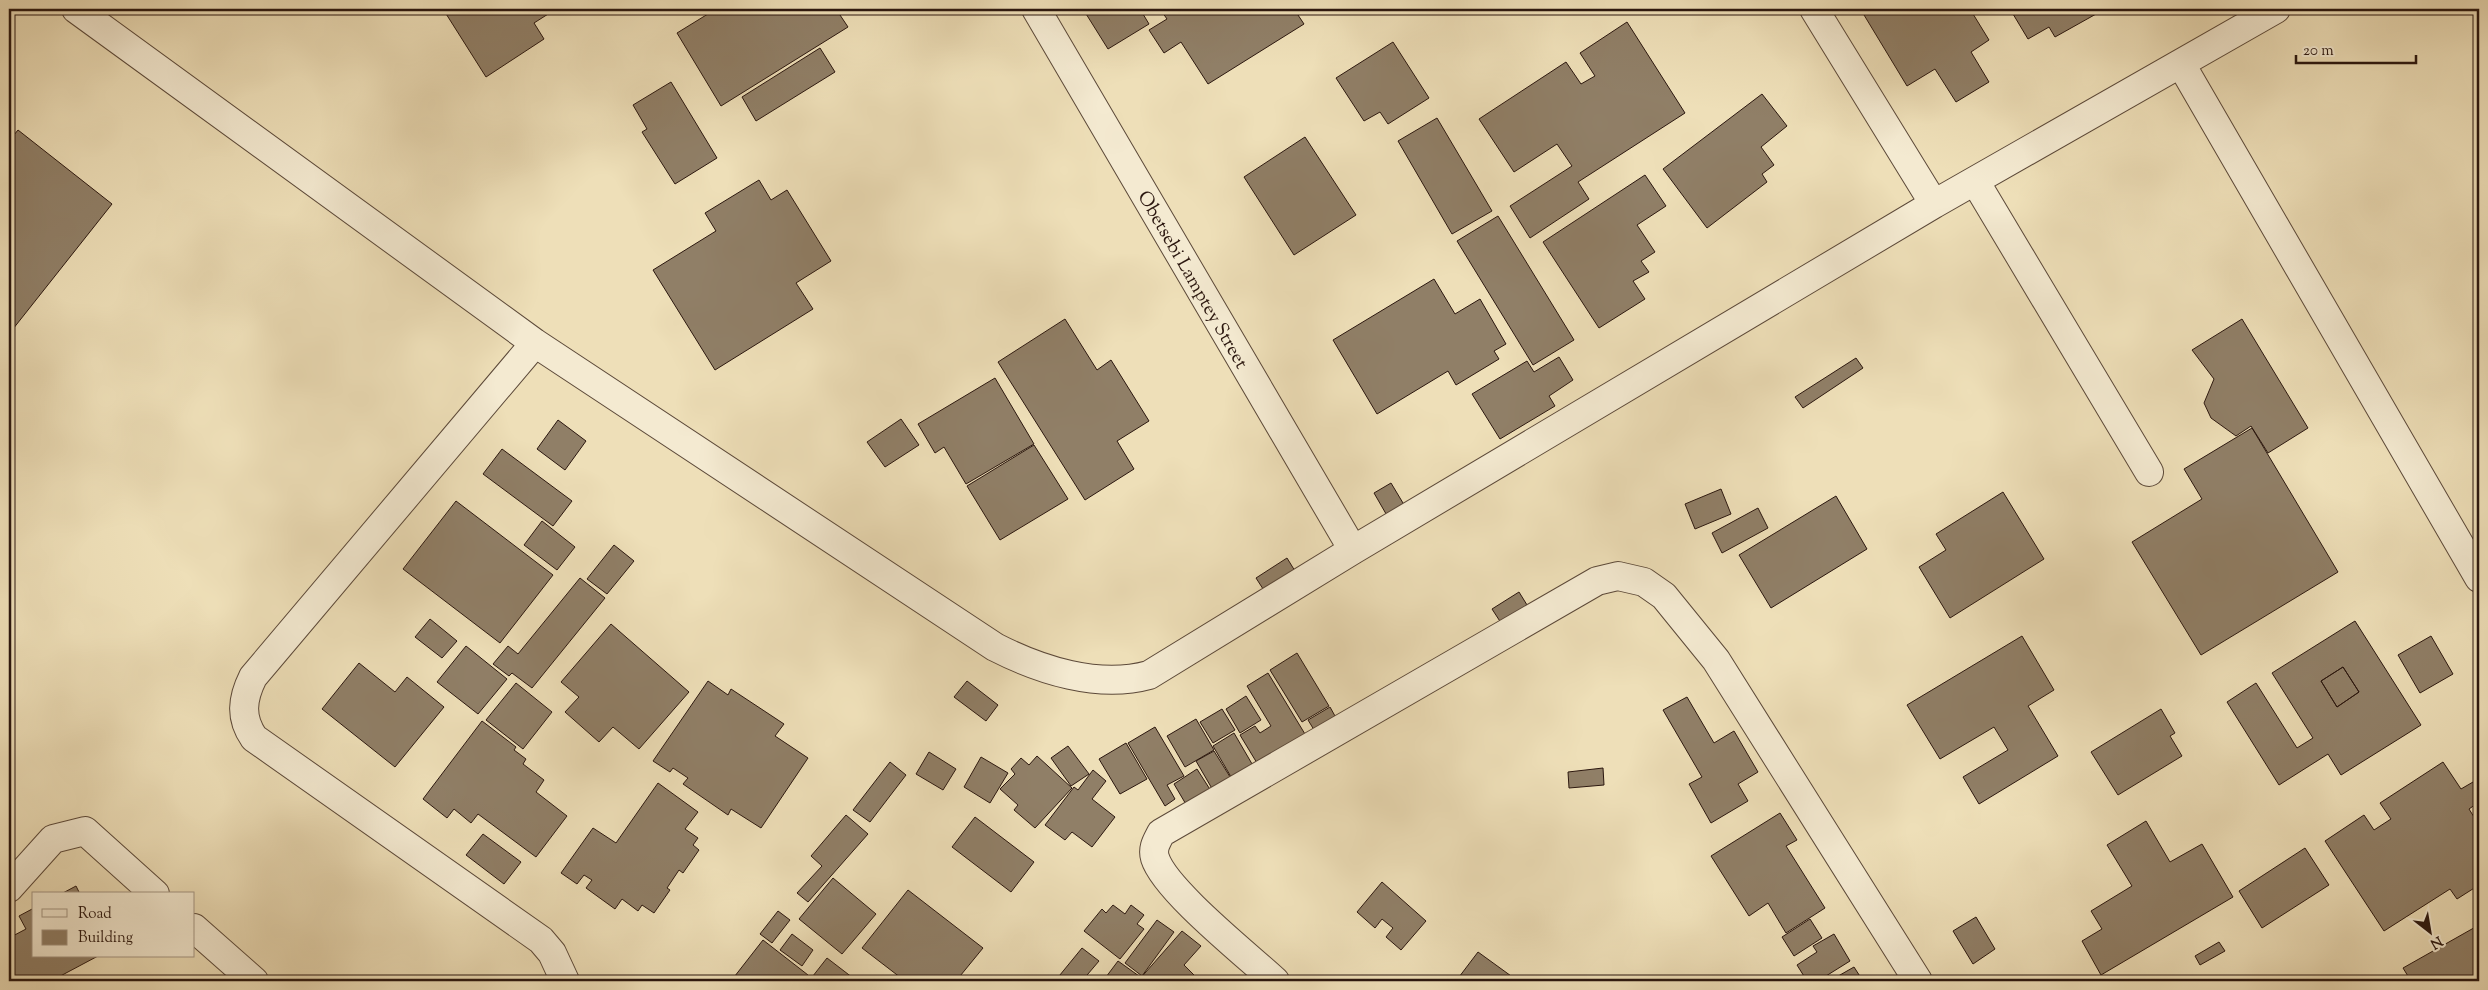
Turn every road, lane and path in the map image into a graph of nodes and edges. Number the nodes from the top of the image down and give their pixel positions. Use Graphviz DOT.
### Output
graph roads {
  1 [pos="76,9"];
  2 [pos="1036,9"];
  3 [pos="1814,9"];
  4 [pos="2276,9"];
  5 [pos="2181,64"];
  6 [pos="1976,181"];
  7 [pos="1934,204"];
  8 [pos="534,342"];
  9 [pos="2149,472"];
  10 [pos="1353,550"];
  11 [pos="2479,578"];
  12 [pos="9,888"];
  13 [pos="153,892"];
  14 [pos="195,929"];
  15 [pos="254,981"];
  16 [pos="565,981"];
  17 [pos="1275,981"];
  18 [pos="1918,981"];
  1 -- 8 [label="street"];
  2 -- 10 [label="street, Obetsebi Lamptey Street"];
  3 -- 7 [label="street"];
  4 -- 5 [label="street"];
  5 -- 6 [label="street"];
  5 -- 11 [label="street"];
  6 -- 7 [label="street"];
  6 -- 9 [label="street"];
  7 -- 10 [label="street"];
  8 -- 10 [label="street"];
  8 -- 16 [label="street"];
  12 -- 13 [label="street"];
  14 -- 15 [label="street"];
  17 -- 18 [label="street"];
}
